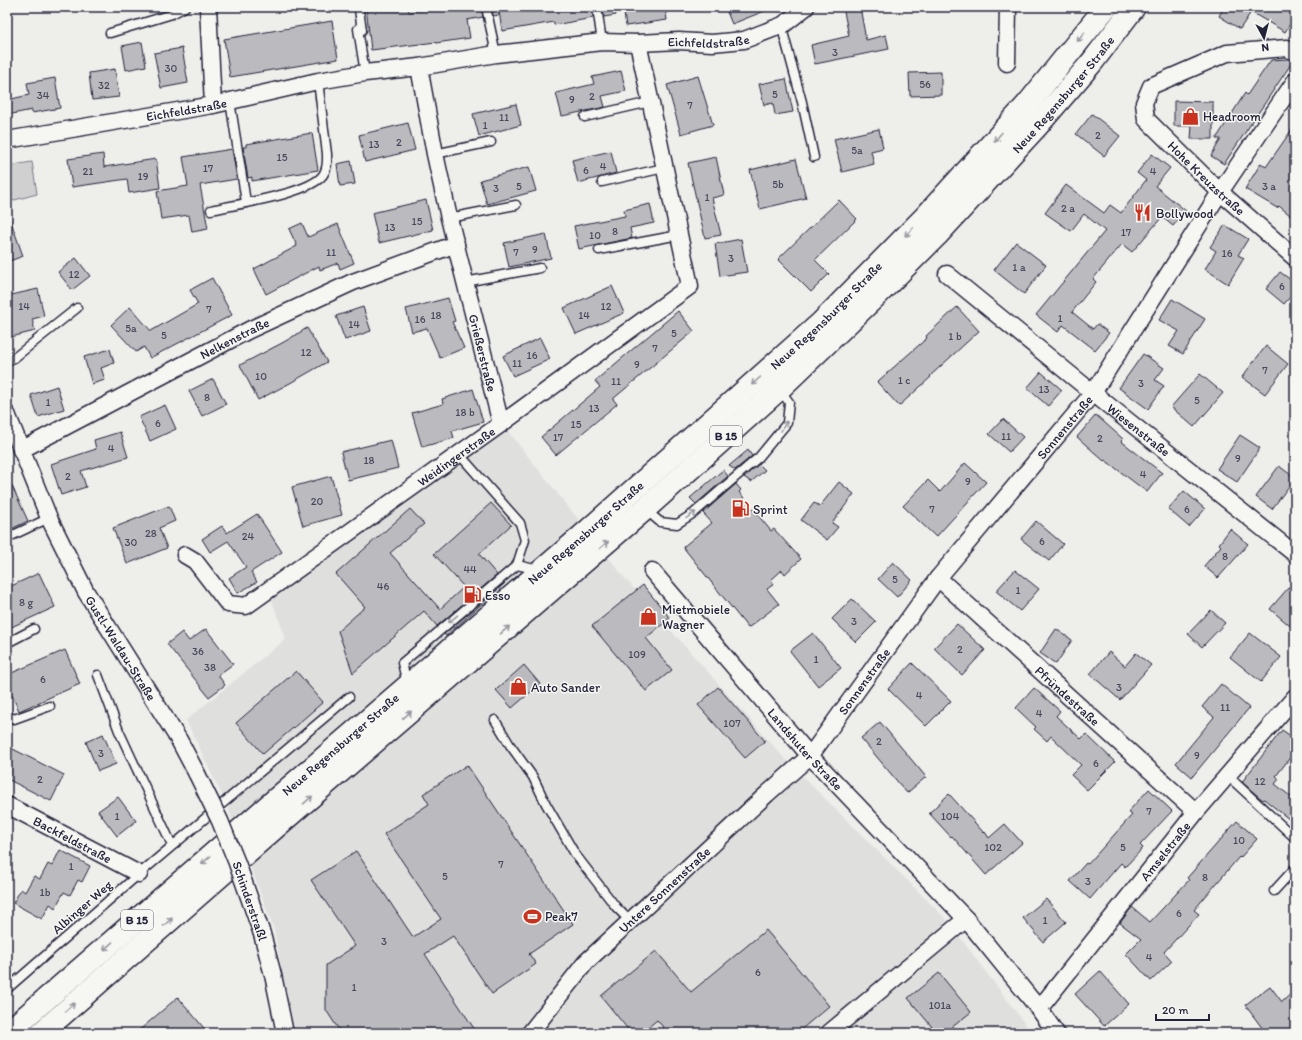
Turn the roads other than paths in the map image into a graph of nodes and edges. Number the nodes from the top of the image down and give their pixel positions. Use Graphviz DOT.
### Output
graph roads {
  1 [pos="185,7"];
  2 [pos="208,7"];
  3 [pos="486,7"];
  4 [pos="597,7"];
  5 [pos="1008,7"];
  6 [pos="1106,7"];
  7 [pos="1134,7"];
  8 [pos="359,10"];
  9 [pos="793,14"];
  10 [pos="110,33"];
  11 [pos="602,42"];
  12 [pos="638,43"];
  13 [pos="1295,52"];
  14 [pos="496,54"];
  15 [pos="1007,63"];
  16 [pos="419,67"];
  17 [pos="366,73"];
  18 [pos="318,81"];
  19 [pos="1295,81"];
  20 [pos="230,102"];
  21 [pos="650,102"];
  22 [pos="213,105"];
  23 [pos="585,117"];
  24 [pos="7,140"];
  25 [pos="491,142"];
  26 [pos="435,154"];
  27 [pos="814,157"];
  28 [pos="664,168"];
  29 [pos="602,182"];
  30 [pos="1220,192"];
  31 [pos="246,202"];
  32 [pos="516,205"];
  33 [pos="211,210"];
  34 [pos="449,218"];
  35 [pos="679,235"];
  36 [pos="456,244"];
  37 [pos="599,250"];
  38 [pos="1295,258"];
  39 [pos="540,268"];
  40 [pos="948,274"];
  41 [pos="465,282"];
  42 [pos="77,308"];
  43 [pos="7,361"];
  44 [pos="779,389"];
  45 [pos="1093,393"];
  46 [pos="7,414"];
  47 [pos="501,424"];
  48 [pos="21,450"];
  49 [pos="460,454"];
  50 [pos="645,509"];
  51 [pos="49,518"];
  52 [pos="7,538"];
  53 [pos="1295,554"];
  54 [pos="185,555"];
  55 [pos="517,565"];
  56 [pos="542,570"];
  57 [pos="652,571"];
  58 [pos="938,578"];
  59 [pos="34,629"];
  60 [pos="7,643"];
  61 [pos="98,675"];
  62 [pos="408,686"];
  63 [pos="348,697"];
  64 [pos="1295,697"];
  65 [pos="50,706"];
  66 [pos="7,715"];
  67 [pos="495,720"];
  68 [pos="810,756"];
  69 [pos="197,774"];
  70 [pos="1228,776"];
  71 [pos="7,805"];
  72 [pos="1196,812"];
  73 [pos="1295,838"];
  74 [pos="172,845"];
  75 [pos="1295,868"];
  76 [pos="138,874"];
  77 [pos="1274,891"];
  78 [pos="966,919"];
  79 [pos="630,921"];
  80 [pos="7,989"];
  81 [pos="1039,1009"];
  82 [pos="7,1033"];
  83 [pos="41,1033"];
  84 [pos="285,1033"];
  85 [pos="530,1033"];
  86 [pos="829,1033"];
  87 [pos="1056,1033"];
  1 -- 10 [label="lane"];
  2 -- 22 [label="street"];
  3 -- 14 [label="lane"];
  4 -- 11 [label="lane"];
  5 -- 15 [label="street"];
  6 -- 56 [label="highway, Neue Regensburger Straße / B 15, one-way"];
  7 -- 44 [label="highway, Neue Regensburger Straße / B 15"];
  8 -- 17 [label="lane"];
  9 -- 12 [label="street, Eichfeldstraße"];
  9 -- 27 [label="lane"];
  11 -- 12 [label="street, Eichfeldstraße"];
  11 -- 14 [label="street, Eichfeldstraße"];
  12 -- 21 [label="street, Weidingerstraße"];
  13 -- 30 [label="street, Hohe Kreuzstraße"];
  14 -- 16 [label="street, Eichfeldstraße"];
  16 -- 17 [label="street, Eichfeldstraße"];
  16 -- 26 [label="street, Grießerstraße"];
  17 -- 18 [label="street, Eichfeldstraße"];
  18 -- 20 [label="street, Eichfeldstraße"];
  18 -- 31 [label="lane"];
  19 -- 30 [label="street, Sonnenstraße"];
  20 -- 22 [label="street, Eichfeldstraße"];
  20 -- 31 [label="lane"];
  21 -- 23 [label="lane"];
  21 -- 28 [label="street, Weidingerstraße"];
  22 -- 24 [label="street, Eichfeldstraße"];
  25 -- 26 [label="lane"];
  26 -- 34 [label="street, Grießerstraße"];
  28 -- 29 [label="lane"];
  28 -- 35 [label="street, Weidingerstraße"];
  30 -- 38 [label="street, Hohe Kreuzstraße"];
  30 -- 45 [label="street, Sonnenstraße"];
  31 -- 33 [label="lane"];
  32 -- 34 [label="lane"];
  34 -- 36 [label="street, Grießerstraße"];
  35 -- 37 [label="lane"];
  35 -- 47 [label="street, Weidingerstraße"];
  36 -- 41 [label="street, Grießerstraße"];
  36 -- 48 [label="street, Nelkenstraße"];
  39 -- 41 [label="lane"];
  40 -- 45 [label="street, Wiesenstraße"];
  41 -- 47 [label="street, Grießerstraße"];
  42 -- 43 [label="lane"];
  44 -- 50 [label="highway, Neue Regensburger Straße / B 15"];
  50 -- 44 [label="lane, one-way"];
  45 -- 53 [label="street, Wiesenstraße"];
  45 -- 58 [label="street, Sonnenstraße"];
  46 -- 48 [label="street, Gustl-Waldau-Straße"];
  47 -- 49 [label="street, Weidingerstraße"];
  48 -- 51 [label="street, Gustl-Waldau-Straße"];
  49 -- 54 [label="street, Weidingerstraße"];
  49 -- 55 [label="lane"];
  83 -- 50 [label="highway, Neue Regensburger Straße / B 15, one-way"];
  51 -- 52 [label="lane"];
  51 -- 69 [label="street, Gustl-Waldau-Straße"];
  55 -- 56 [label="lane"];
  55 -- 62 [label="lane, one-way"];
  56 -- 62 [label="highway, Neue Regensburger Straße / B 15"];
  57 -- 68 [label="street, Landshuter Straße"];
  58 -- 68 [label="street, Sonnenstraße"];
  58 -- 72 [label="street, Pfründestraße"];
  59 -- 60 [label="lane"];
  61 -- 74 [label="lane"];
  62 -- 82 [label="highway, Neue Regensburger Straße / B 15, one-way"];
  63 -- 74 [label="lane, Albinger Weg"];
  64 -- 70 [label="street, Amselstraße"];
  65 -- 66 [label="lane"];
  67 -- 79 [label="lane"];
  68 -- 78 [label="street, Landshuter Straße"];
  68 -- 79 [label="street, Untere Sonnenstraße"];
  69 -- 84 [label="street, Schinderstraßl, bridge"];
  70 -- 72 [label="street, Amselstraße"];
  70 -- 73 [label="lane"];
  71 -- 76 [label="street, Backfeldstraße"];
  72 -- 81 [label="street, Amselstraße"];
  74 -- 76 [label="lane, Albinger Weg"];
  75 -- 77 [label="lane"];
  76 -- 80 [label="lane, Albinger Weg"];
  78 -- 81 [label="street, Landshuter Straße"];
  78 -- 86 [label="street"];
  79 -- 85 [label="street, Untere Sonnenstraße"];
  81 -- 87 [label="street, Landshuter Straße"];
}
